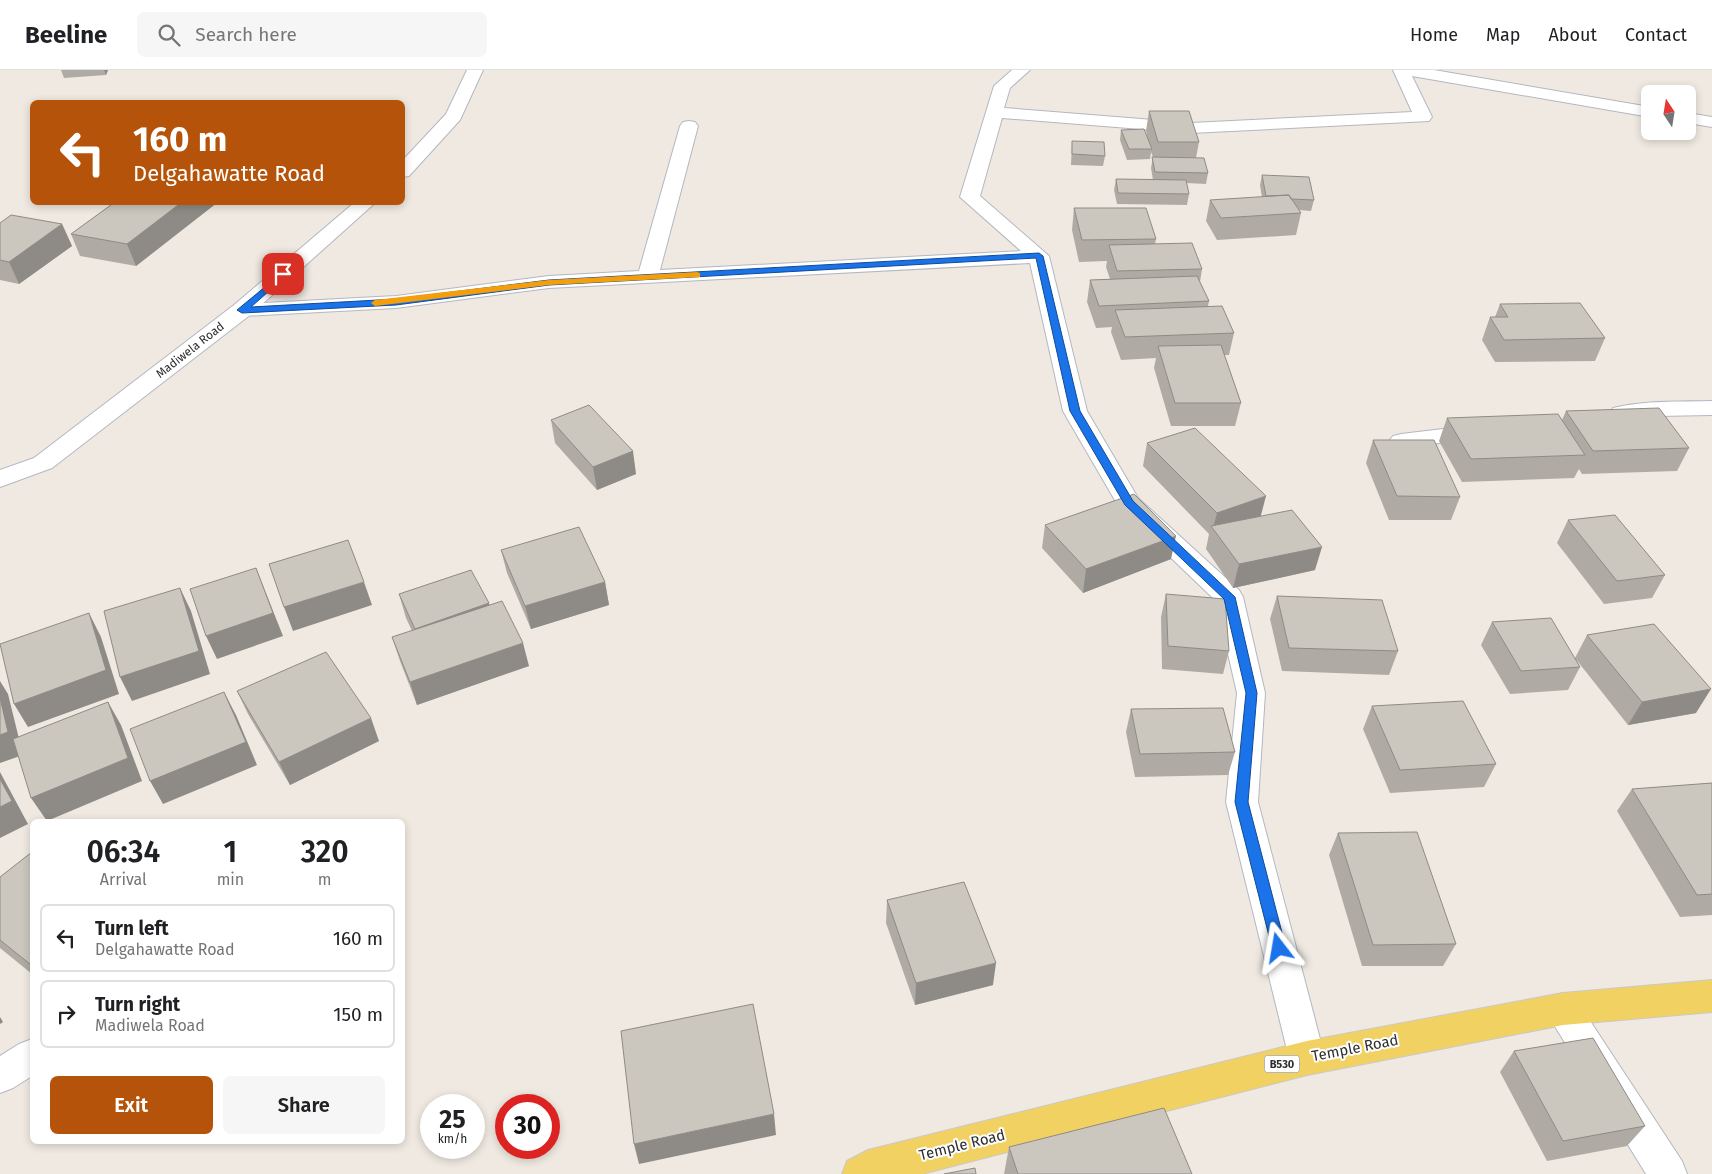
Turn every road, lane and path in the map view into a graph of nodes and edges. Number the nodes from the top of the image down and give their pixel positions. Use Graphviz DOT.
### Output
graph roads {
  1 [pos="475,70"];
  2 [pos="1022,70"];
  3 [pos="1401,70"];
  4 [pos="1405,70"];
  5 [pos="1641,110"];
  6 [pos="995,112"];
  7 [pos="1696,119"];
  8 [pos="1712,122"];
  9 [pos="689,126"];
  10 [pos="405,169"];
  11 [pos="364,205"];
  12 [pos="1039,256"];
  13 [pos="648,278"];
  14 [pos="242,310"];
  15 [pos="1712,408"];
  16 [pos="1598,416"];
  17 [pos="1500,429"];
  18 [pos="1401,441"];
  19 [pos="0,479"];
  20 [pos="1712,996"];
  21 [pos="1563,1009"];
  22 [pos="30,1057"];
  23 [pos="1306,1058"];
  24 [pos="0,1076"];
  25 [pos="861,1174"];
  26 [pos="1668,1174"];
  1 -- 10 [label="street"];
  2 -- 6 [label="street"];
  3 -- 6 [label="street"];
  4 -- 5 [label="street"];
  6 -- 12 [label="street"];
  7 -- 8 [label="street"];
  9 -- 13 [label="street"];
  11 -- 14 [label="street, Madiwela Road"];
  12 -- 13 [label="street"];
  12 -- 23 [label="street"];
  13 -- 14 [label="street"];
  14 -- 19 [label="street, Madiwela Road"];
  15 -- 16 [label="street"];
  17 -- 18 [label="street"];
  20 -- 21 [label="main road, Temple Road / B530"];
  21 -- 23 [label="main road, Temple Road / B530"];
  21 -- 26 [label="street"];
  22 -- 24 [label="street"];
  23 -- 25 [label="main road, Temple Road / B530"];
}
